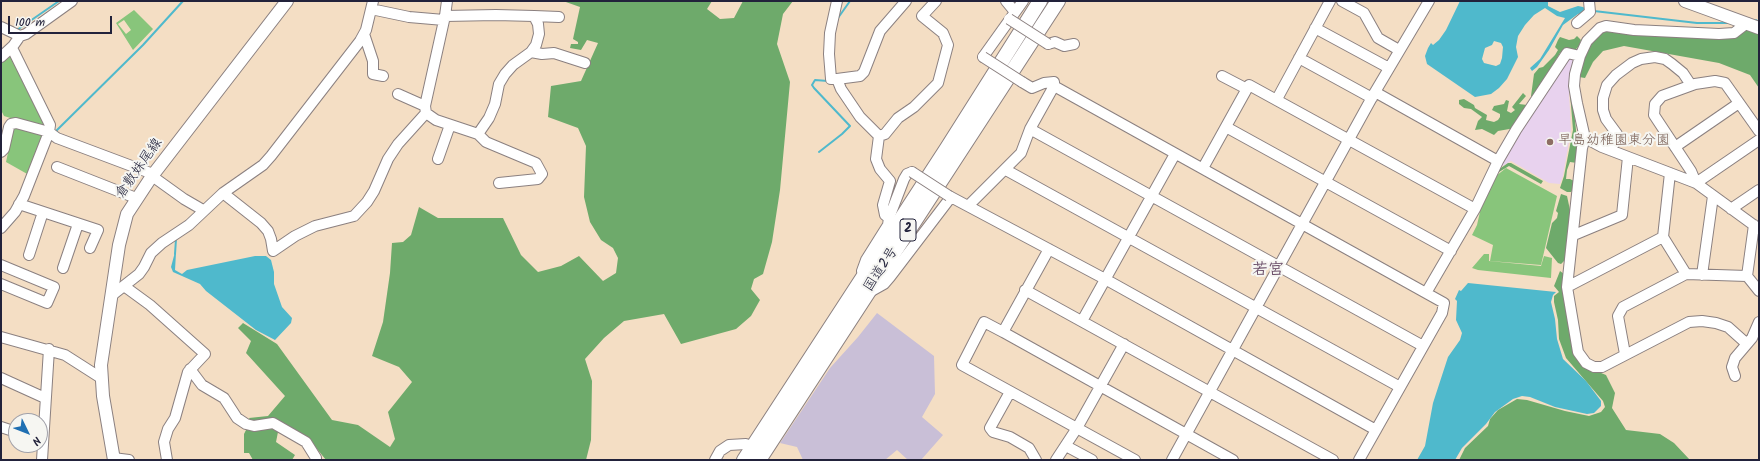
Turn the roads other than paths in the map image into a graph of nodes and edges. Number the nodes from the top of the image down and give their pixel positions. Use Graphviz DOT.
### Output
graph roads {
  1 [pos="72,1"];
  2 [pos="287,1"];
  3 [pos="447,1"];
  4 [pos="837,1"];
  5 [pos="906,1"];
  6 [pos="936,1"];
  7 [pos="1006,1"];
  8 [pos="1023,1"];
  9 [pos="1040,1"];
  10 [pos="1058,1"];
  11 [pos="1330,1"];
  12 [pos="1342,1"];
  13 [pos="1429,1"];
  14 [pos="1685,1"];
  15 [pos="372,5"];
  16 [pos="1590,7"];
  17 [pos="1012,15"];
  18 [pos="534,16"];
  19 [pos="559,17"];
  20 [pos="445,18"];
  21 [pos="1577,23"];
  22 [pos="1747,23"];
  23 [pos="1315,28"];
  24 [pos="1759,28"];
  25 [pos="364,34"];
  26 [pos="10,35"];
  27 [pos="1074,44"];
  28 [pos="1399,50"];
  29 [pos="531,52"];
  30 [pos="1580,56"];
  31 [pos="1,57"];
  32 [pos="1299,58"];
  33 [pos="585,63"];
  34 [pos="1388,68"];
  35 [pos="383,76"];
  36 [pos="1222,76"];
  37 [pos="837,79"];
  38 [pos="1692,85"];
  39 [pos="1054,86"];
  40 [pos="1247,89"];
  41 [pos="398,94"];
  42 [pos="1373,95"];
  43 [pos="1277,99"];
  44 [pos="1739,103"];
  45 [pos="425,110"];
  46 [pos="450,126"];
  47 [pos="1226,127"];
  48 [pos="1030,129"];
  49 [pos="1759,131"];
  50 [pos="51,134"];
  51 [pos="478,134"];
  52 [pos="879,136"];
  53 [pos="1585,138"];
  54 [pos="1348,140"];
  55 [pos="1759,140"];
  56 [pos="1675,146"];
  57 [pos="1610,150"];
  58 [pos="1,152"];
  59 [pos="1175,154"];
  60 [pos="1628,157"];
  61 [pos="438,159"];
  62 [pos="1498,161"];
  63 [pos="57,167"];
  64 [pos="1203,168"];
  65 [pos="1006,170"];
  66 [pos="1670,173"];
  67 [pos="153,175"];
  68 [pos="1326,181"];
  69 [pos="498,182"];
  70 [pos="1696,183"];
  71 [pos="1759,190"];
  72 [pos="223,193"];
  73 [pos="1152,196"];
  74 [pos="1713,196"];
  75 [pos="950,197"];
  76 [pos="136,198"];
  77 [pos="22,205"];
  78 [pos="968,206"];
  79 [pos="1475,209"];
  80 [pos="1732,209"];
  81 [pos="204,210"];
  82 [pos="43,212"];
  83 [pos="889,218"];
  84 [pos="78,224"];
  85 [pos="1303,224"];
  86 [pos="1756,227"];
  87 [pos="1,228"];
  88 [pos="1574,235"];
  89 [pos="1663,236"];
  90 [pos="1128,237"];
  91 [pos="90,248"];
  92 [pos="1049,249"];
  93 [pos="1451,251"];
  94 [pos="29,254"];
  95 [pos="1,265"];
  96 [pos="1279,266"];
  97 [pos="63,268"];
  98 [pos="1686,274"];
  99 [pos="1702,275"];
  100 [pos="1748,276"];
  101 [pos="862,277"];
  102 [pos="1105,279"];
  103 [pos="1,284"];
  104 [pos="124,286"];
  105 [pos="1568,287"];
  106 [pos="1025,290"];
  107 [pos="1759,291"];
  108 [pos="867,293"];
  109 [pos="1426,293"];
  110 [pos="111,296"];
  111 [pos="1255,307"];
  112 [pos="1082,321"];
  113 [pos="1759,322"];
  114 [pos="1003,332"];
  115 [pos="1,337"];
  116 [pos="1124,344"];
  117 [pos="1748,344"];
  118 [pos="1423,346"];
  119 [pos="49,349"];
  120 [pos="1232,349"];
  121 [pos="1625,354"];
  122 [pos="190,369"];
  123 [pos="1735,376"];
  124 [pos="1,378"];
  125 [pos="101,378"];
  126 [pos="1100,386"];
  127 [pos="1400,387"];
  128 [pos="1209,391"];
  129 [pos="1010,392"];
  130 [pos="45,398"];
  131 [pos="44,413"];
  132 [pos="1077,428"];
  133 [pos="1376,430"];
  134 [pos="1186,434"];
  135 [pos="753,447"];
  136 [pos="1061,452"];
  137 [pos="316,458"];
  138 [pos="114,459"];
  139 [pos="129,460"];
  140 [pos="167,460"];
  141 [pos="715,460"];
  142 [pos="744,460"];
  143 [pos="759,460"];
  144 [pos="1036,460"];
  145 [pos="1049,460"];
  146 [pos="1092,460"];
  147 [pos="1136,460"];
  148 [pos="1172,460"];
  149 [pos="1233,460"];
  150 [pos="1333,460"];
  151 [pos="1359,460"];
  1 -- 26 [label="street"];
  2 -- 67 [label="main road, 倉敷妹尾線"];
  3 -- 20 [label="street"];
  4 -- 37 [label="street"];
  5 -- 37 [label="street"];
  6 -- 52 [label="street"];
  7 -- 17 [label="street"];
  8 -- 17 [label="street"];
  9 -- 101 [label="highway, 国道2号 / 2"];
  10 -- 108 [label="highway, 国道2号 / 2"];
  11 -- 23 [label="street"];
  12 -- 28 [label="street"];
  13 -- 28 [label="street"];
  14 -- 22 [label="main road"];
  15 -- 20 [label="street"];
  15 -- 25 [label="street"];
  16 -- 21 [label="street"];
  17 -- 27 [label="street, bridge"];
  17 -- 39 [label="street, bridge"];
  18 -- 19 [label="street"];
  18 -- 20 [label="street"];
  18 -- 29 [label="street"];
  20 -- 45 [label="street"];
  22 -- 24 [label="main road"];
  22 -- 30 [label="street"];
  23 -- 32 [label="street"];
  23 -- 34 [label="street"];
  25 -- 35 [label="street"];
  25 -- 72 [label="street"];
  26 -- 31 [label="street"];
  26 -- 50 [label="street"];
  28 -- 34 [label="street"];
  29 -- 33 [label="street"];
  29 -- 51 [label="street"];
  30 -- 53 [label="street"];
  30 -- 62 [label="street"];
  32 -- 42 [label="street"];
  32 -- 43 [label="street"];
  34 -- 42 [label="street"];
  36 -- 40 [label="street"];
  37 -- 52 [label="street"];
  38 -- 44 [label="street"];
  38 -- 56 [label="street"];
  38 -- 57 [label="street"];
  39 -- 48 [label="street"];
  39 -- 59 [label="street"];
  40 -- 43 [label="street"];
  40 -- 47 [label="street"];
  41 -- 45 [label="street"];
  42 -- 54 [label="street"];
  42 -- 62 [label="street"];
  43 -- 54 [label="street"];
  44 -- 49 [label="street"];
  44 -- 56 [label="street"];
  45 -- 46 [label="street"];
  45 -- 72 [label="street"];
  46 -- 51 [label="street"];
  46 -- 61 [label="street"];
  47 -- 64 [label="street"];
  47 -- 68 [label="street"];
  48 -- 65 [label="street"];
  48 -- 73 [label="street"];
  50 -- 58 [label="street"];
  50 -- 67 [label="street"];
  50 -- 77 [label="street"];
  51 -- 69 [label="street"];
  52 -- 83 [label="street"];
  53 -- 57 [label="street"];
  53 -- 88 [label="street"];
  54 -- 68 [label="street"];
  54 -- 79 [label="street"];
  55 -- 70 [label="street"];
  56 -- 70 [label="street"];
  57 -- 60 [label="street"];
  59 -- 64 [label="street"];
  59 -- 73 [label="street"];
  60 -- 66 [label="street"];
  60 -- 88 [label="street"];
  62 -- 79 [label="street"];
  63 -- 76 [label="street"];
  64 -- 85 [label="street"];
  65 -- 78 [label="street"];
  65 -- 90 [label="street"];
  66 -- 70 [label="street"];
  66 -- 89 [label="street"];
  67 -- 76 [label="main road, 倉敷妹尾線"];
  67 -- 81 [label="street"];
  68 -- 85 [label="street"];
  68 -- 93 [label="street"];
  70 -- 74 [label="street"];
  71 -- 80 [label="street"];
  72 -- 81 [label="street"];
  73 -- 90 [label="street"];
  73 -- 96 [label="street"];
  74 -- 80 [label="street"];
  74 -- 99 [label="street"];
  75 -- 78 [label="street"];
  75 -- 83 [label="street, bridge"];
  75 -- 108 [label="street"];
  76 -- 110 [label="main road, 倉敷妹尾線"];
  77 -- 82 [label="street"];
  77 -- 87 [label="street"];
  78 -- 92 [label="street"];
  79 -- 93 [label="street"];
  80 -- 86 [label="street"];
  81 -- 104 [label="street"];
  82 -- 84 [label="street"];
  82 -- 94 [label="street"];
  83 -- 101 [label="street"];
  84 -- 91 [label="street"];
  84 -- 97 [label="street"];
  85 -- 96 [label="street"];
  85 -- 109 [label="street"];
  86 -- 100 [label="street"];
  88 -- 105 [label="street"];
  89 -- 98 [label="street"];
  89 -- 105 [label="street"];
  90 -- 102 [label="street"];
  90 -- 111 [label="street"];
  92 -- 102 [label="street"];
  92 -- 106 [label="street"];
  93 -- 109 [label="street"];
  95 -- 103 [label="street"];
  96 -- 111 [label="street"];
  96 -- 118 [label="street"];
  98 -- 99 [label="street"];
  98 -- 121 [label="street"];
  99 -- 100 [label="street"];
  100 -- 107 [label="street"];
  101 -- 135 [label="highway, 国道2号 / 2"];
  102 -- 112 [label="street"];
  102 -- 120 [label="street"];
  104 -- 110 [label="street"];
  104 -- 122 [label="street"];
  105 -- 121 [label="street"];
  106 -- 112 [label="street"];
  106 -- 114 [label="street"];
  108 -- 143 [label="highway, 国道2号 / 2"];
  109 -- 118 [label="street"];
  110 -- 125 [label="main road, 倉敷妹尾線"];
  111 -- 120 [label="street"];
  111 -- 127 [label="street"];
  112 -- 116 [label="street"];
  113 -- 117 [label="street"];
  114 -- 126 [label="street"];
  114 -- 129 [label="street"];
  115 -- 119 [label="street"];
  116 -- 126 [label="street"];
  116 -- 128 [label="street"];
  117 -- 121 [label="street"];
  117 -- 123 [label="street"];
  118 -- 127 [label="street"];
  119 -- 125 [label="street"];
  119 -- 130 [label="street"];
  120 -- 128 [label="street"];
  120 -- 133 [label="street"];
  122 -- 137 [label="street"];
  122 -- 140 [label="street"];
  124 -- 130 [label="street"];
  125 -- 138 [label="main road, 倉敷妹尾線"];
  126 -- 132 [label="street"];
  126 -- 134 [label="street"];
  127 -- 133 [label="street"];
  128 -- 134 [label="street"];
  128 -- 150 [label="street"];
  129 -- 132 [label="street"];
  129 -- 144 [label="street"];
  130 -- 131 [label="street"];
  132 -- 136 [label="street"];
  132 -- 147 [label="street"];
  133 -- 151 [label="street"];
  134 -- 148 [label="street"];
  134 -- 149 [label="street"];
  135 -- 141 [label="street"];
  135 -- 142 [label="highway, 国道2号 / 2"];
  136 -- 145 [label="street"];
  136 -- 146 [label="street"];
  138 -- 139 [label="street"];
}
